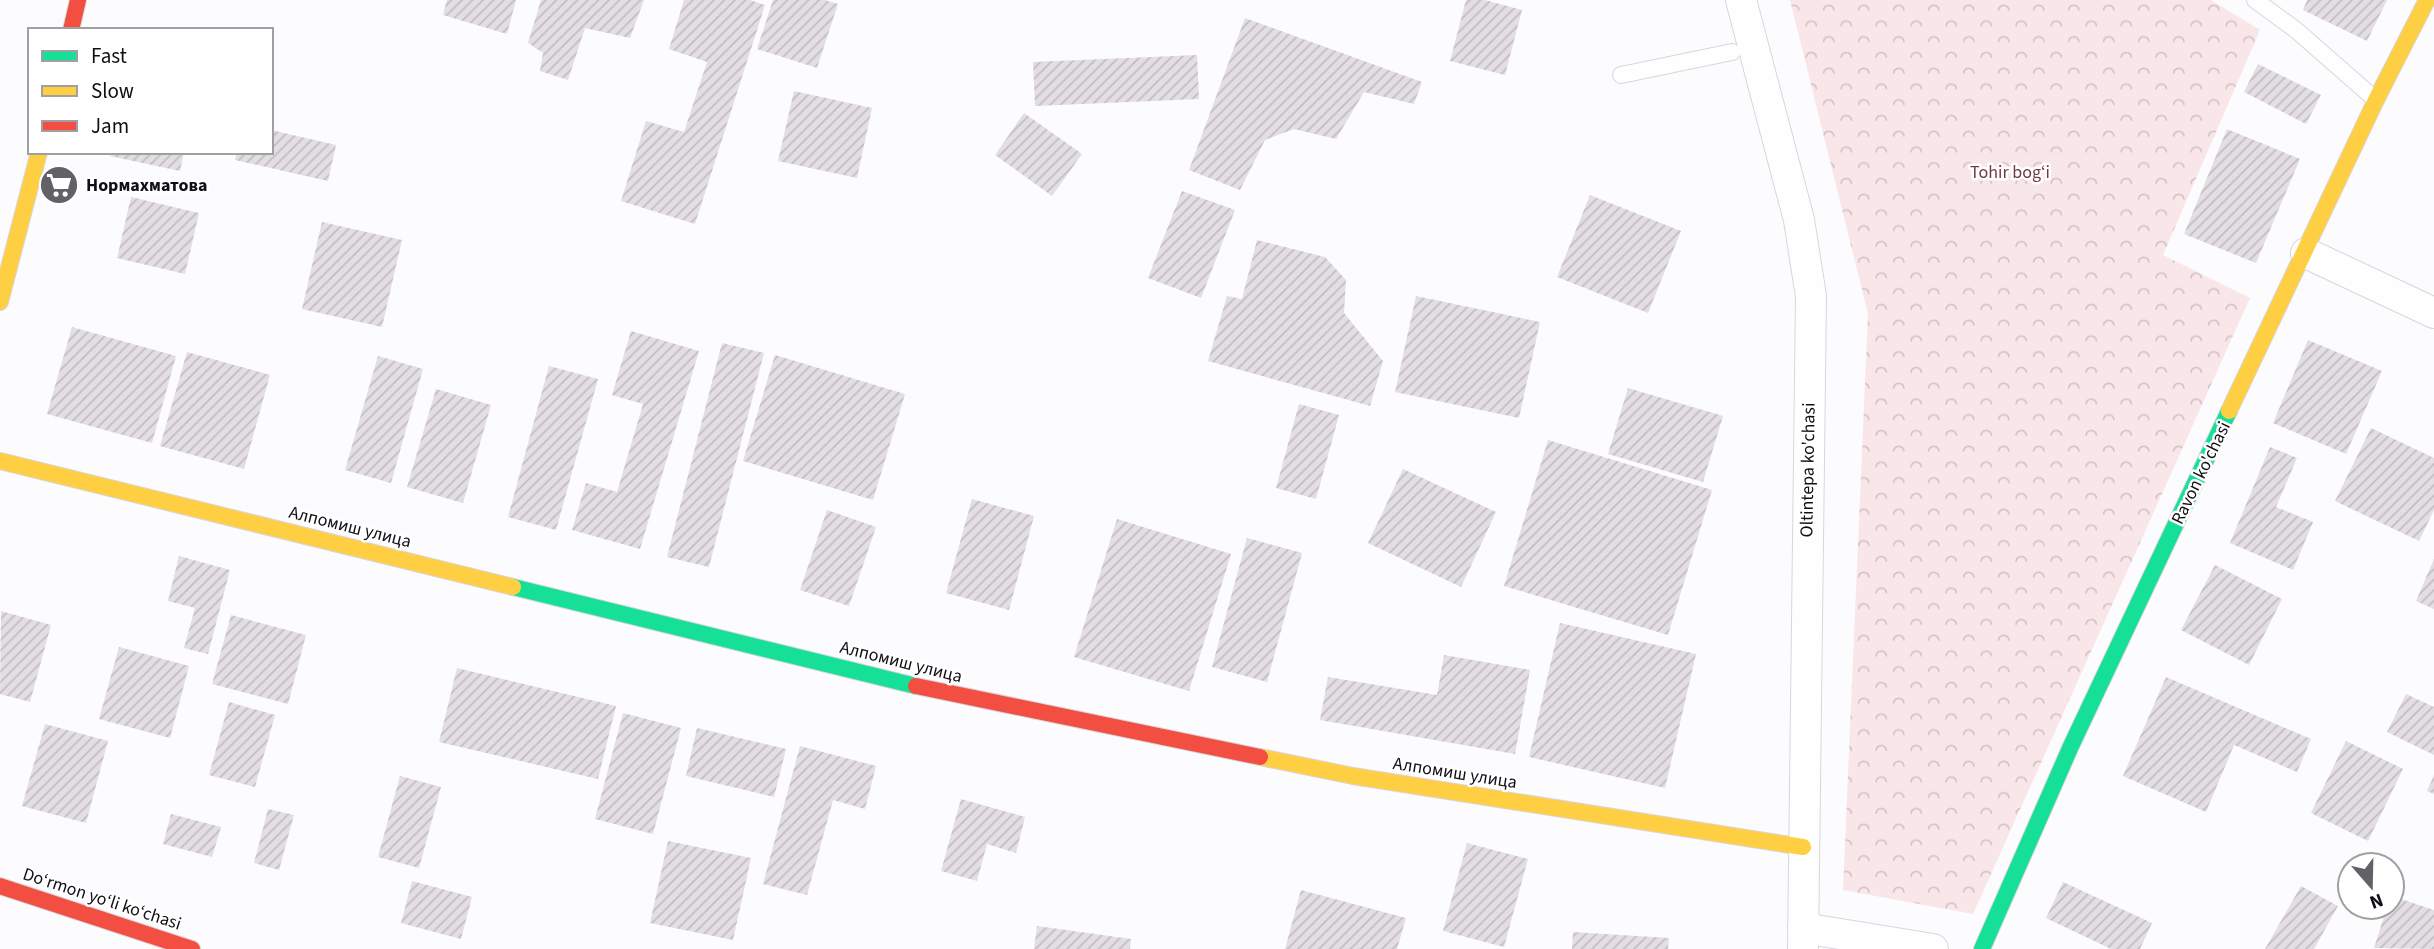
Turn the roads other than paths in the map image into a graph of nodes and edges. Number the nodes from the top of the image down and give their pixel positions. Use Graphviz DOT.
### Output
graph roads {
  1 [pos="78,0"];
  2 [pos="1741,0"];
  3 [pos="2255,0"];
  4 [pos="2427,0"];
  5 [pos="71,28"];
  6 [pos="1732,52"];
  7 [pos="1621,75"];
  8 [pos="2376,100"];
  9 [pos="38,154"];
  10 [pos="2306,253"];
  11 [pos="0,302"];
  12 [pos="2434,313"];
  13 [pos="0,461"];
  14 [pos="1803,847"];
  15 [pos="0,886"];
  16 [pos="1803,938"];
  17 [pos="192,949"];
  18 [pos="1933,949"];
  19 [pos="1982,949"];
  1 -- 5 [label="street"];
  2 -- 14 [label="street, Oltintepa ko'chasi"];
  3 -- 8 [label="lane"];
  4 -- 8 [label="street, Ravon ko'chasi"];
  6 -- 7 [label="lane"];
  8 -- 10 [label="street, Ravon ko'chasi"];
  9 -- 11 [label="street"];
  10 -- 12 [label="street"];
  10 -- 19 [label="street, Ravon ko'chasi"];
  13 -- 14 [label="street, Алпомиш улица"];
  14 -- 16 [label="street, Oltintepa ko'chasi"];
  15 -- 17 [label="street, Do‘rmon yo‘li ko‘chasi"];
  16 -- 18 [label="street"];
}
